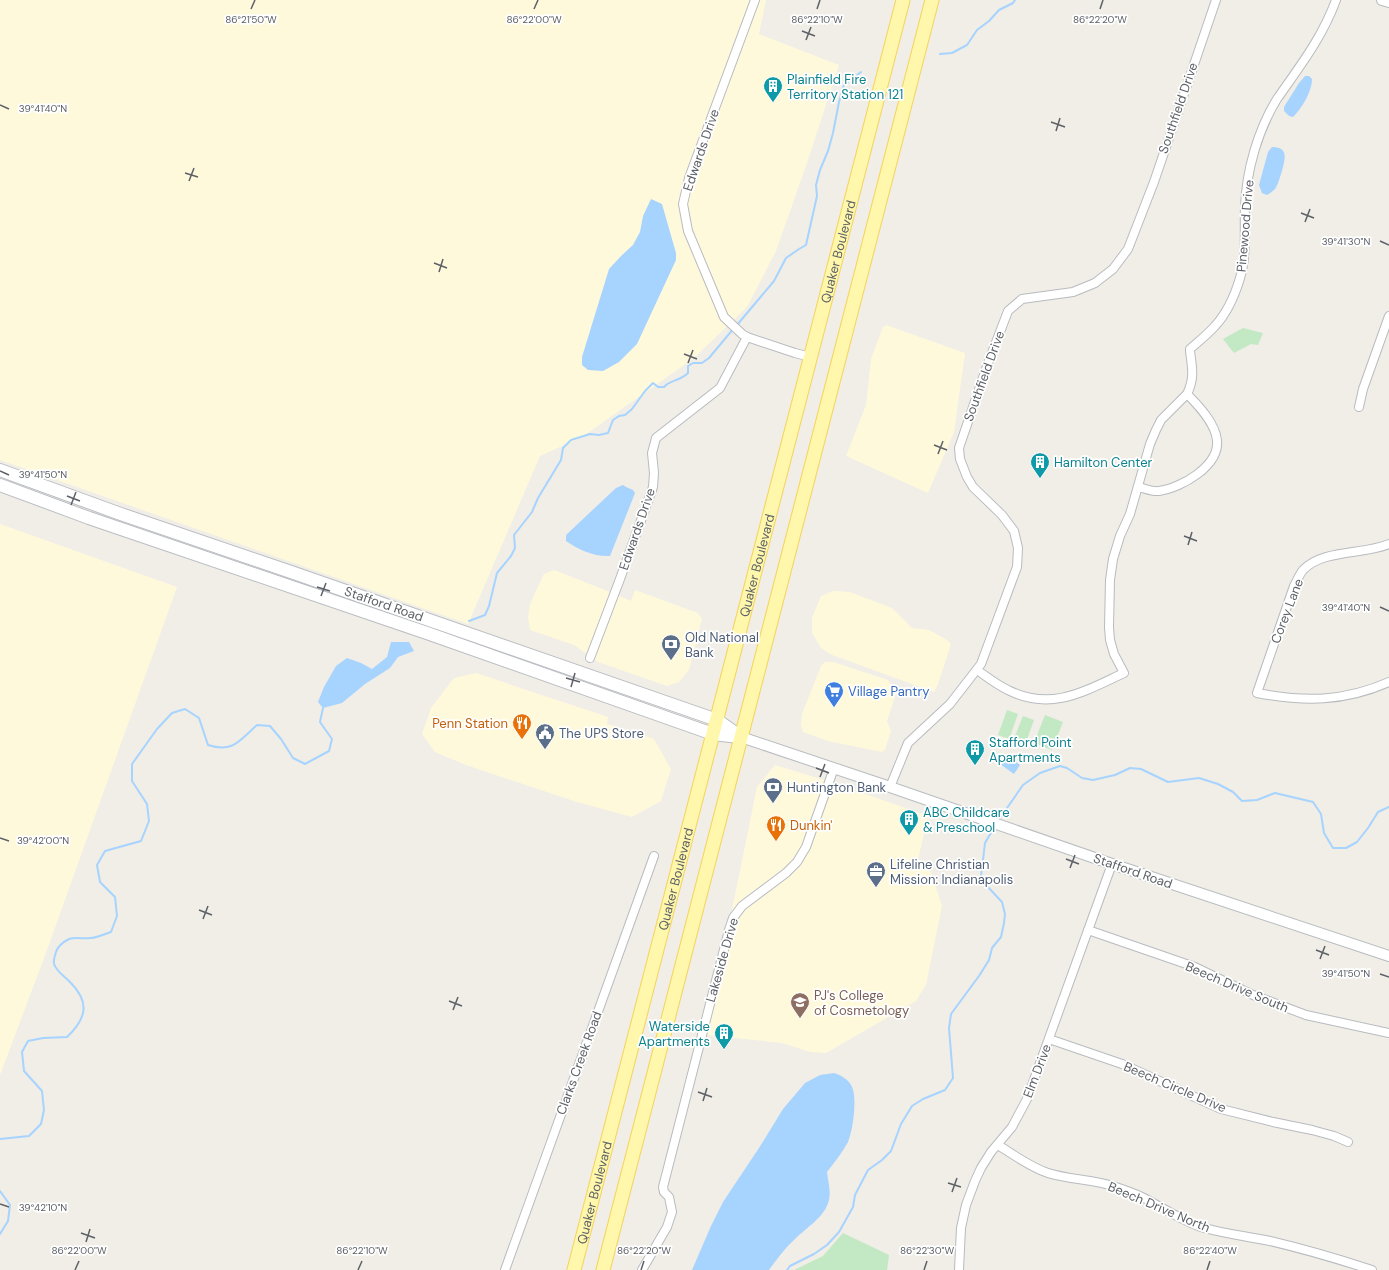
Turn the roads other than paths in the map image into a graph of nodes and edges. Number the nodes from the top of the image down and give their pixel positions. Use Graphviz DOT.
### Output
graph roads {
  1 [pos="755,0"];
  2 [pos="903,0"];
  3 [pos="932,0"];
  4 [pos="1216,0"];
  5 [pos="1336,0"];
  6 [pos="1382,0"];
  7 [pos="1389,2"];
  8 [pos="1389,316"];
  9 [pos="745,335"];
  10 [pos="810,357"];
  11 [pos="1188,394"];
  12 [pos="1359,407"];
  13 [pos="0,470"];
  14 [pos="0,485"];
  15 [pos="1138,487"];
  16 [pos="1389,544"];
  17 [pos="590,658"];
  18 [pos="977,670"];
  19 [pos="1389,682"];
  20 [pos="717,720"];
  21 [pos="713,734"];
  22 [pos="741,737"];
  23 [pos="834,768"];
  24 [pos="890,787"];
  25 [pos="654,856"];
  26 [pos="1112,864"];
  27 [pos="1088,930"];
  28 [pos="1389,956"];
  29 [pos="1389,1033"];
  30 [pos="1049,1039"];
  31 [pos="1348,1142"];
  32 [pos="998,1145"];
  33 [pos="505,1270"];
  34 [pos="574,1270"];
  35 [pos="603,1270"];
  36 [pos="642,1270"];
  37 [pos="959,1270"];
  38 [pos="1372,1270"];
  1 -- 9 [label="street, Edwards Drive"];
  2 -- 10 [label="main road, Quaker Boulevard"];
  3 -- 22 [label="main road, Quaker Boulevard"];
  4 -- 18 [label="street, Southfield Drive"];
  5 -- 11 [label="street, Pinewood Drive"];
  6 -- 7 [label="street"];
  8 -- 12 [label="street"];
  9 -- 10 [label="street, Edwards Drive"];
  9 -- 17 [label="street, Edwards Drive"];
  10 -- 20 [label="main road, Quaker Boulevard"];
  11 -- 15 [label="street"];
  11 -- 15 [label="street"];
  13 -- 20 [label="main road, Stafford Road"];
  14 -- 21 [label="main road, Stafford Road"];
  15 -- 18 [label="street"];
  16 -- 19 [label="street, Corey Lane"];
  18 -- 24 [label="street, Southfield Drive"];
  20 -- 21 [label="main road, Quaker Boulevard"];
  20 -- 22 [label="main road, Stafford Road"];
  21 -- 22 [label="main road, Stafford Road"];
  21 -- 34 [label="main road, Quaker Boulevard"];
  22 -- 23 [label="street, Stafford Road"];
  22 -- 35 [label="main road, Quaker Boulevard"];
  23 -- 24 [label="street, Stafford Road"];
  23 -- 36 [label="street, Lakeside Drive"];
  24 -- 26 [label="street, Stafford Road"];
  25 -- 33 [label="street, Clarks Creek Road"];
  26 -- 27 [label="street, Elm Drive"];
  26 -- 28 [label="street, Stafford Road"];
  27 -- 29 [label="street, Beech Drive South"];
  27 -- 30 [label="street, Elm Drive"];
  30 -- 31 [label="street, Beech Circle Drive"];
  30 -- 32 [label="street, Elm Drive"];
  32 -- 37 [label="street, Elm Drive"];
  32 -- 38 [label="street, Beech Drive North"];
}
